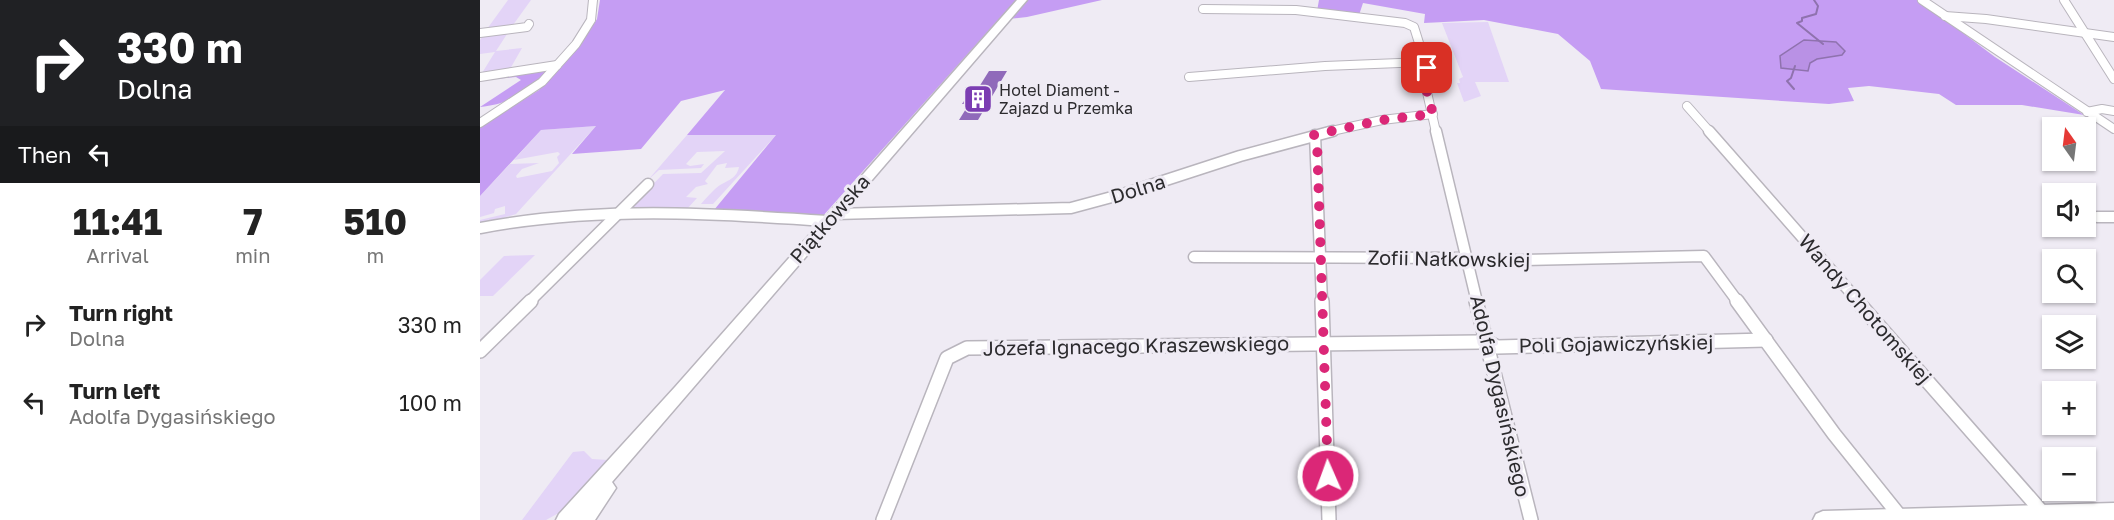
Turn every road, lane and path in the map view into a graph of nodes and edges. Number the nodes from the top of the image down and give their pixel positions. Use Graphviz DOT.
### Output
graph roads {
  1 [pos="593,0"];
  2 [pos="1022,0"];
  3 [pos="1922,0"];
  4 [pos="2064,0"];
  5 [pos="1203,9"];
  6 [pos="1942,16"];
  7 [pos="529,24"];
  8 [pos="480,33"];
  9 [pos="2087,34"];
  10 [pos="2114,37"];
  11 [pos="1424,62"];
  12 [pos="557,65"];
  13 [pos="480,77"];
  14 [pos="1189,77"];
  15 [pos="2114,79"];
  16 [pos="1687,106"];
  17 [pos="2114,111"];
  18 [pos="2087,112"];
  19 [pos="1433,114"];
  20 [pos="480,123"];
  21 [pos="2114,129"];
  22 [pos="1314,135"];
  23 [pos="648,184"];
  24 [pos="619,213"];
  25 [pos="831,217"];
  26 [pos="2097,217"];
  27 [pos="2114,217"];
  28 [pos="480,228"];
  29 [pos="1194,257"];
  30 [pos="1319,258"];
  31 [pos="1467,259"];
  32 [pos="1766,340"];
  33 [pos="1488,342"];
  34 [pos="1322,343"];
  35 [pos="480,351"];
  36 [pos="639,441"];
  37 [pos="2114,512"];
  38 [pos="2043,513"];
  39 [pos="1901,519"];
  40 [pos="566,520"];
  41 [pos="584,520"];
  42 [pos="883,520"];
  43 [pos="1329,520"];
  44 [pos="1531,520"];
  45 [pos="1823,520"];
  1 -- 12 [label="street"];
  2 -- 25 [label="main road, Piątkowska"];
  3 -- 6 [label="street"];
  4 -- 9 [label="street"];
  5 -- 11 [label="street, Adolfa Dygasińskiego"];
  6 -- 9 [label="street"];
  6 -- 18 [label="street"];
  7 -- 8 [label="street"];
  9 -- 10 [label="street"];
  9 -- 15 [label="street"];
  11 -- 14 [label="street"];
  11 -- 19 [label="street, Adolfa Dygasińskiego"];
  12 -- 13 [label="street"];
  12 -- 20 [label="street"];
  16 -- 38 [label="street, Wandy Chotomskiej"];
  17 -- 18 [label="street"];
  18 -- 21 [label="street"];
  19 -- 22 [label="street, Dolna"];
  19 -- 31 [label="street, Adolfa Dygasińskiego"];
  22 -- 25 [label="street, Dolna"];
  22 -- 30 [label="street"];
  23 -- 24 [label="street"];
  24 -- 25 [label="street, Dolna"];
  24 -- 28 [label="street, Dolna"];
  24 -- 35 [label="street"];
  25 -- 36 [label="main road, Piątkowska"];
  26 -- 27 [label="street"];
  29 -- 30 [label="street, Zofii Nałkowskiej"];
  30 -- 31 [label="street, Zofii Nałkowskiej"];
  30 -- 34 [label="street"];
  31 -- 32 [label="street, Zofii Nałkowskiej"];
  31 -- 33 [label="street, Adolfa Dygasińskiego"];
  32 -- 33 [label="street, Poli Gojawiczyńskiej"];
  32 -- 39 [label="street"];
  33 -- 34 [label="street, Poli Gojawiczyńskiej"];
  33 -- 44 [label="street, Adolfa Dygasińskiego"];
  34 -- 42 [label="street, Józefa Ignacego Kraszewskiego"];
  34 -- 43 [label="street"];
  36 -- 40 [label="main road, Piątkowska"];
  36 -- 41 [label="main road, Piątkowska"];
  37 -- 38 [label="main road"];
  38 -- 39 [label="main road"];
  39 -- 45 [label="main road"];
}
